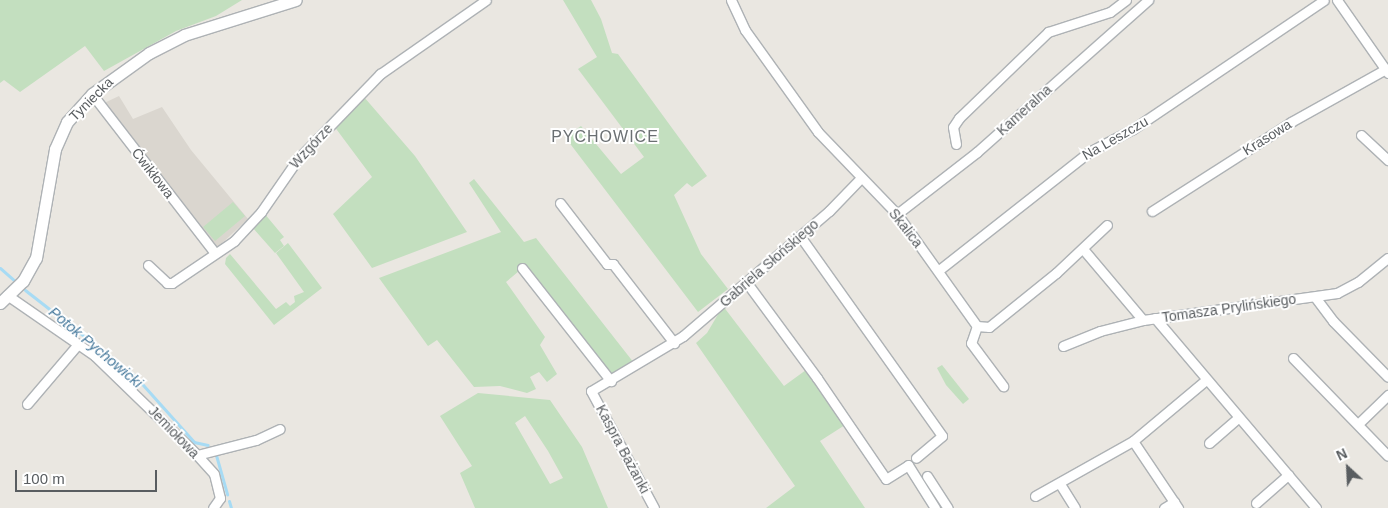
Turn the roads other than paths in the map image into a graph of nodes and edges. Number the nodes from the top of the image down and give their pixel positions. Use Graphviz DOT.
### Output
graph roads {
  1 [pos="296,0"];
  2 [pos="486,0"];
  3 [pos="732,0"];
  4 [pos="1126,0"];
  5 [pos="1148,0"];
  6 [pos="1324,0"];
  7 [pos="1337,0"];
  8 [pos="1387,71"];
  9 [pos="92,94"];
  10 [pos="1361,135"];
  11 [pos="956,144"];
  12 [pos="1388,160"];
  13 [pos="862,178"];
  14 [pos="560,203"];
  15 [pos="1152,211"];
  16 [pos="897,214"];
  17 [pos="1107,225"];
  18 [pos="800,236"];
  19 [pos="1083,249"];
  20 [pos="215,253"];
  21 [pos="1387,262"];
  22 [pos="148,265"];
  23 [pos="522,268"];
  24 [pos="939,270"];
  25 [pos="747,283"];
  26 [pos="1315,296"];
  27 [pos="4,299"];
  28 [pos="1155,318"];
  29 [pos="1143,320"];
  30 [pos="977,326"];
  31 [pos="674,343"];
  32 [pos="78,344"];
  33 [pos="1063,346"];
  34 [pos="1292,358"];
  35 [pos="1388,377"];
  36 [pos="1206,380"];
  37 [pos="611,381"];
  38 [pos="1003,386"];
  39 [pos="591,391"];
  40 [pos="1388,395"];
  41 [pos="27,404"];
  42 [pos="1238,418"];
  43 [pos="1358,424"];
  44 [pos="280,429"];
  45 [pos="1134,441"];
  46 [pos="1209,443"];
  47 [pos="197,455"];
  48 [pos="1388,456"];
  49 [pos="916,458"];
  50 [pos="1288,475"];
  51 [pos="927,476"];
  52 [pos="1060,484"];
  53 [pos="1035,496"];
  54 [pos="1256,503"];
  55 [pos="1176,505"];
  56 [pos="213,508"];
  57 [pos="654,508"];
  58 [pos="935,508"];
  59 [pos="948,508"];
  60 [pos="1075,508"];
  61 [pos="1164,508"];
  62 [pos="1316,508"];
  1 -- 9 [label="street, Tyniecka"];
  2 -- 20 [label="street, Wzgórze"];
  3 -- 13 [label="street, Skalica"];
  4 -- 11 [label="street"];
  5 -- 16 [label="street, Kameralna"];
  6 -- 24 [label="street, Na Leszczu"];
  7 -- 8 [label="street"];
  8 -- 15 [label="street, Krasowa"];
  9 -- 20 [label="street, Ćwikłowa"];
  9 -- 27 [label="street, Tyniecka"];
  10 -- 12 [label="street"];
  13 -- 16 [label="street, Skalica"];
  13 -- 18 [label="street, Gabriela Słońskiego"];
  14 -- 31 [label="street"];
  16 -- 24 [label="street, Skalica"];
  17 -- 19 [label="street"];
  18 -- 25 [label="street, Gabriela Słońskiego"];
  18 -- 49 [label="street"];
  19 -- 29 [label="street"];
  19 -- 30 [label="street"];
  20 -- 22 [label="street, Wzgórze"];
  21 -- 26 [label="street, Tomasza Prylińskiego"];
  23 -- 37 [label="street"];
  24 -- 30 [label="street, Skalica"];
  25 -- 31 [label="street, Gabriela Słońskiego"];
  25 -- 58 [label="street"];
  26 -- 28 [label="street, Tomasza Prylińskiego"];
  26 -- 35 [label="street"];
  27 -- 32 [label="street, Jemiołowa"];
  28 -- 29 [label="street, Tomasza Prylińskiego"];
  28 -- 36 [label="street"];
  29 -- 33 [label="street, Tomasza Prylińskiego"];
  30 -- 38 [label="street"];
  31 -- 37 [label="street, Gabriela Słońskiego"];
  32 -- 41 [label="street"];
  32 -- 47 [label="street, Jemiołowa"];
  34 -- 43 [label="street"];
  36 -- 42 [label="street"];
  36 -- 45 [label="street"];
  37 -- 39 [label="street, Gabriela Słońskiego"];
  39 -- 57 [label="street, Kaspra Bażanki"];
  40 -- 43 [label="street"];
  42 -- 46 [label="street"];
  42 -- 50 [label="street"];
  43 -- 48 [label="street"];
  44 -- 47 [label="street"];
  45 -- 52 [label="street"];
  45 -- 55 [label="street"];
  47 -- 56 [label="street, Jemiołowa"];
  50 -- 54 [label="street"];
  50 -- 62 [label="street"];
  51 -- 59 [label="street"];
  52 -- 53 [label="street"];
  52 -- 60 [label="street"];
  55 -- 61 [label="street"];
}
